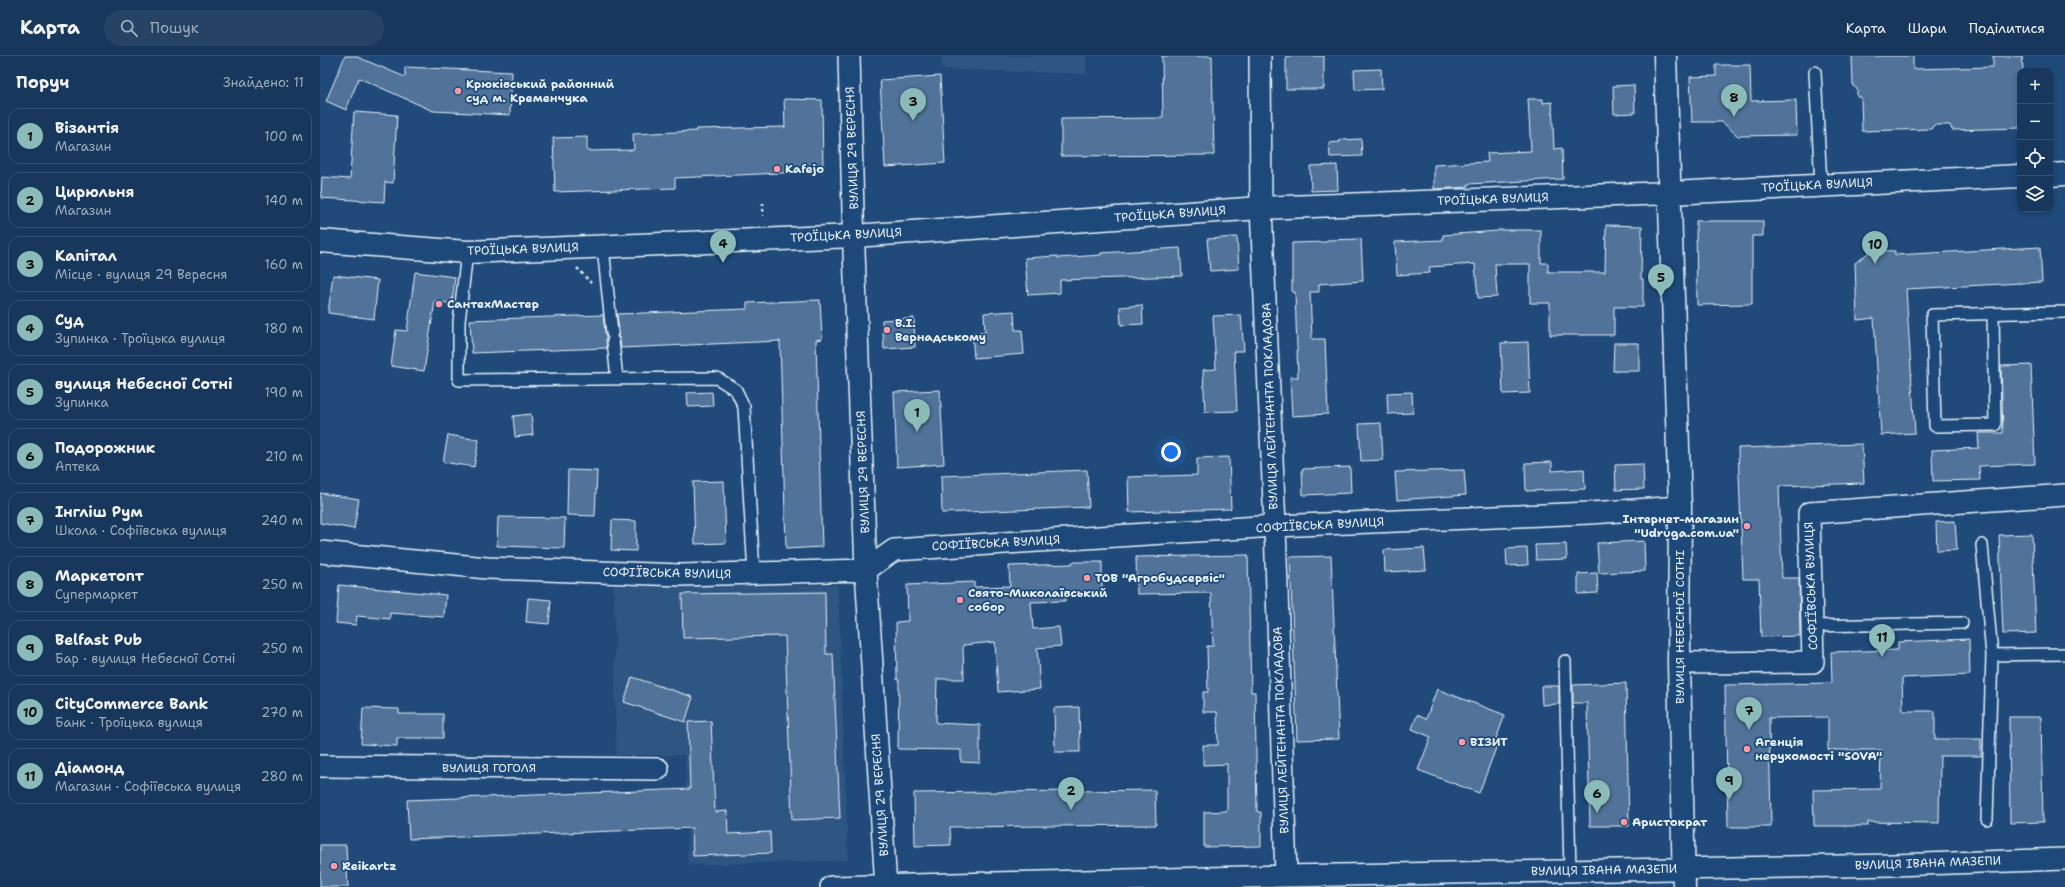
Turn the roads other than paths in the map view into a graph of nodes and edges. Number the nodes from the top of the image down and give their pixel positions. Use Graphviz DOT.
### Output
graph roads {
  1 [pos="850,56"];
  2 [pos="1260,56"];
  3 [pos="1665,56"];
  4 [pos="1815,72"];
  5 [pos="2065,174"];
  6 [pos="2053,175"];
  7 [pos="2017,176"];
  8 [pos="1821,185"];
  9 [pos="1670,193"];
  10 [pos="1261,208"];
  11 [pos="854,236"];
  12 [pos="320,242"];
  13 [pos="603,247"];
  14 [pos="467,252"];
  15 [pos="2065,312"];
  16 [pos="1993,314"];
  17 [pos="617,379"];
  18 [pos="2065,496"];
  19 [pos="1680,507"];
  20 [pos="1275,526"];
  21 [pos="1982,545"];
  22 [pos="320,552"];
  23 [pos="866,570"];
  24 [pos="754,573"];
  25 [pos="1962,623"];
  26 [pos="1812,626"];
  27 [pos="2065,654"];
  28 [pos="1992,655"];
  29 [pos="1565,661"];
  30 [pos="1679,663"];
  31 [pos="320,766"];
  32 [pos="658,769"];
  33 [pos="1987,819"];
  34 [pos="2065,859"];
  35 [pos="1570,870"];
  36 [pos="1684,878"];
  37 [pos="1276,880"];
  38 [pos="980,885"];
  39 [pos="886,886"];
  40 [pos="830,887"];
  1 -- 11 [label="street, ВУЛИЦЯ 29 ВЕРЕСНЯ"];
  2 -- 10 [label="street, ВУЛИЦЯ ЛЕЙТЕНАНТА ПОКЛАДОВА"];
  3 -- 9 [label="main road, ВУЛИЦЯ НЕБЕСНОЇ СОТНІ"];
  4 -- 8 [label="lane"];
  5 -- 6 [label="main road"];
  7 -- 8 [label="main road, ТРОЇЦЬКА ВУЛИЦЯ"];
  8 -- 9 [label="main road, ТРОЇЦЬКА ВУЛИЦЯ"];
  9 -- 10 [label="main road, ТРОЇЦЬКА ВУЛИЦЯ"];
  9 -- 19 [label="main road, ВУЛИЦЯ НЕБЕСНОЇ СОТНІ"];
  10 -- 11 [label="main road, ТРОЇЦЬКА ВУЛИЦЯ"];
  10 -- 20 [label="street, ВУЛИЦЯ ЛЕЙТЕНАНТА ПОКЛАДОВА"];
  11 -- 13 [label="main road, ТРОЇЦЬКА ВУЛИЦЯ"];
  11 -- 23 [label="street, ВУЛИЦЯ 29 ВЕРЕСНЯ"];
  12 -- 14 [label="main road, ТРОЇЦЬКА ВУЛИЦЯ"];
  13 -- 14 [label="main road, ТРОЇЦЬКА ВУЛИЦЯ"];
  13 -- 17 [label="lane"];
  14 -- 17 [label="lane"];
  15 -- 16 [label="lane"];
  16 -- 16 [label="lane"];
  17 -- 24 [label="lane"];
  18 -- 26 [label="street, СОФІЇВСЬКА ВУЛИЦЯ"];
  19 -- 20 [label="street, СОФІЇВСЬКА ВУЛИЦЯ"];
  19 -- 30 [label="main road, ВУЛИЦЯ НЕБЕСНОЇ СОТНІ"];
  20 -- 23 [label="street, СОФІЇВСЬКА ВУЛИЦЯ"];
  20 -- 37 [label="street, ВУЛИЦЯ ЛЕЙТЕНАНТА ПОКЛАДОВА"];
  21 -- 28 [label="lane"];
  22 -- 24 [label="street, СОФІЇВСЬКА ВУЛИЦЯ"];
  23 -- 24 [label="street, СОФІЇВСЬКА ВУЛИЦЯ"];
  23 -- 39 [label="street, ВУЛИЦЯ 29 ВЕРЕСНЯ"];
  25 -- 26 [label="lane"];
  26 -- 30 [label="street, СОФІЇВСЬКА ВУЛИЦЯ"];
  27 -- 28 [label="lane"];
  28 -- 33 [label="lane"];
  29 -- 35 [label="lane"];
  30 -- 36 [label="main road, ВУЛИЦЯ НЕБЕСНОЇ СОТНІ"];
  31 -- 32 [label="street, ВУЛИЦЯ ГОГОЛЯ"];
  34 -- 36 [label="street, ВУЛИЦЯ ІВАНА МАЗЕПИ"];
  35 -- 36 [label="street, ВУЛИЦЯ ІВАНА МАЗЕПИ"];
  35 -- 37 [label="street, ВУЛИЦЯ ІВАНА МАЗЕПИ"];
  37 -- 38 [label="street, ВУЛИЦЯ ІВАНА МАЗЕПИ"];
  38 -- 39 [label="street, ВУЛИЦЯ ІВАНА МАЗЕПИ"];
  39 -- 40 [label="street, ВУЛИЦЯ ІВАНА МАЗЕПИ"];
}
